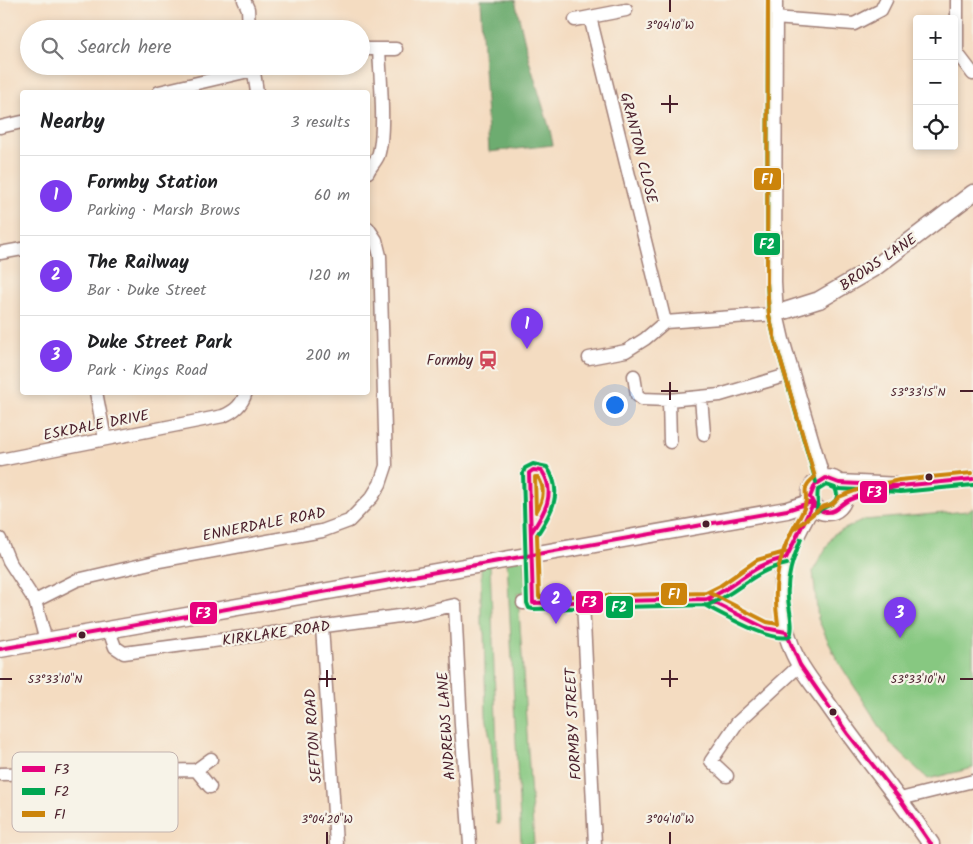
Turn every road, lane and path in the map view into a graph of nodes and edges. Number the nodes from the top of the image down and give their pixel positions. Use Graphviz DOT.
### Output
graph roads {
  1 [pos="244,0"];
  2 [pos="774,0"];
  3 [pos="886,0"];
  4 [pos="957,0"];
  5 [pos="626,10"];
  6 [pos="590,17"];
  7 [pos="774,18"];
  8 [pos="249,20"];
  9 [pos="575,20"];
  10 [pos="396,49"];
  11 [pos="973,74"];
  12 [pos="226,75"];
  13 [pos="254,75"];
  14 [pos="167,90"];
  15 [pos="257,90"];
  16 [pos="20,122"];
  17 [pos="0,127"];
  18 [pos="370,169"];
  19 [pos="973,194"];
  20 [pos="370,231"];
  21 [pos="20,249"];
  22 [pos="0,253"];
  23 [pos="775,314"];
  24 [pos="665,322"];
  25 [pos="589,358"];
  26 [pos="791,374"];
  27 [pos="634,376"];
  28 [pos="97,395"];
  29 [pos="245,395"];
  30 [pos="701,398"];
  31 [pos="669,400"];
  32 [pos="704,434"];
  33 [pos="105,439"];
  34 [pos="670,442"];
  35 [pos="0,460"];
  36 [pos="973,479"];
  37 [pos="822,480"];
  38 [pos="839,483"];
  39 [pos="900,486"];
  40 [pos="842,503"];
  41 [pos="817,506"];
  42 [pos="0,539"];
  43 [pos="786,558"];
  44 [pos="707,599"];
  45 [pos="35,601"];
  46 [pos="583,602"];
  47 [pos="524,603"];
  48 [pos="455,605"];
  49 [pos="322,626"];
  50 [pos="108,631"];
  51 [pos="786,632"];
  52 [pos="46,642"];
  53 [pos="0,649"];
  54 [pos="800,665"];
  55 [pos="211,759"];
  56 [pos="178,770"];
  57 [pos="196,770"];
  58 [pos="727,776"];
  59 [pos="973,782"];
  60 [pos="210,787"];
  61 [pos="900,799"];
  62 [pos="336,844"];
  63 [pos="470,844"];
  64 [pos="595,844"];
  65 [pos="931,844"];
  1 -- 8 [label="street"];
  2 -- 7 [label="street"];
  3 -- 7 [label="street"];
  4 -- 11 [label="street"];
  5 -- 6 [label="street"];
  6 -- 9 [label="street"];
  6 -- 24 [label="street, GRANTON CLOSE"];
  7 -- 23 [label="street"];
  10 -- 18 [label="street"];
  12 -- 14 [label="street"];
  13 -- 15 [label="street"];
  16 -- 17 [label="street"];
  19 -- 23 [label="street, BROWS LANE"];
  20 -- 45 [label="street, ENNERDALE ROAD"];
  21 -- 22 [label="street"];
  23 -- 24 [label="street"];
  23 -- 26 [label="street"];
  24 -- 25 [label="street"];
  26 -- 30 [label="street"];
  26 -- 37 [label="street"];
  27 -- 31 [label="street"];
  28 -- 33 [label="street"];
  29 -- 33 [label="street, ESKDALE DRIVE"];
  30 -- 31 [label="street"];
  30 -- 32 [label="street"];
  31 -- 34 [label="street"];
  33 -- 35 [label="street, ESKDALE DRIVE"];
  36 -- 39 [label="street"];
  37 -- 38 [label="street"];
  37 -- 41 [label="street"];
  38 -- 39 [label="street"];
  38 -- 40 [label="street"];
  39 -- 40 [label="street"];
  40 -- 41 [label="street"];
  41 -- 43 [label="street"];
  41 -- 50 [label="street, KIRKLAKE ROAD"];
  42 -- 45 [label="street"];
  43 -- 44 [label="street"];
  43 -- 51 [label="street"];
  44 -- 46 [label="street"];
  44 -- 51 [label="street"];
  45 -- 52 [label="street"];
  46 -- 47 [label="street"];
  46 -- 64 [label="street, FORMBY STREET"];
  48 -- 49 [label="street, KIRKLAKE ROAD"];
  48 -- 63 [label="street, ANDREWS LANE"];
  49 -- 50 [label="street, KIRKLAKE ROAD"];
  49 -- 62 [label="street, SEFTON ROAD"];
  50 -- 52 [label="street, KIRKLAKE ROAD"];
  51 -- 54 [label="street"];
  52 -- 53 [label="street, KIRKLAKE ROAD"];
  54 -- 58 [label="street"];
  54 -- 61 [label="street"];
  55 -- 57 [label="street"];
  56 -- 57 [label="street"];
  57 -- 60 [label="street"];
  59 -- 61 [label="street"];
  61 -- 65 [label="street"];
}
